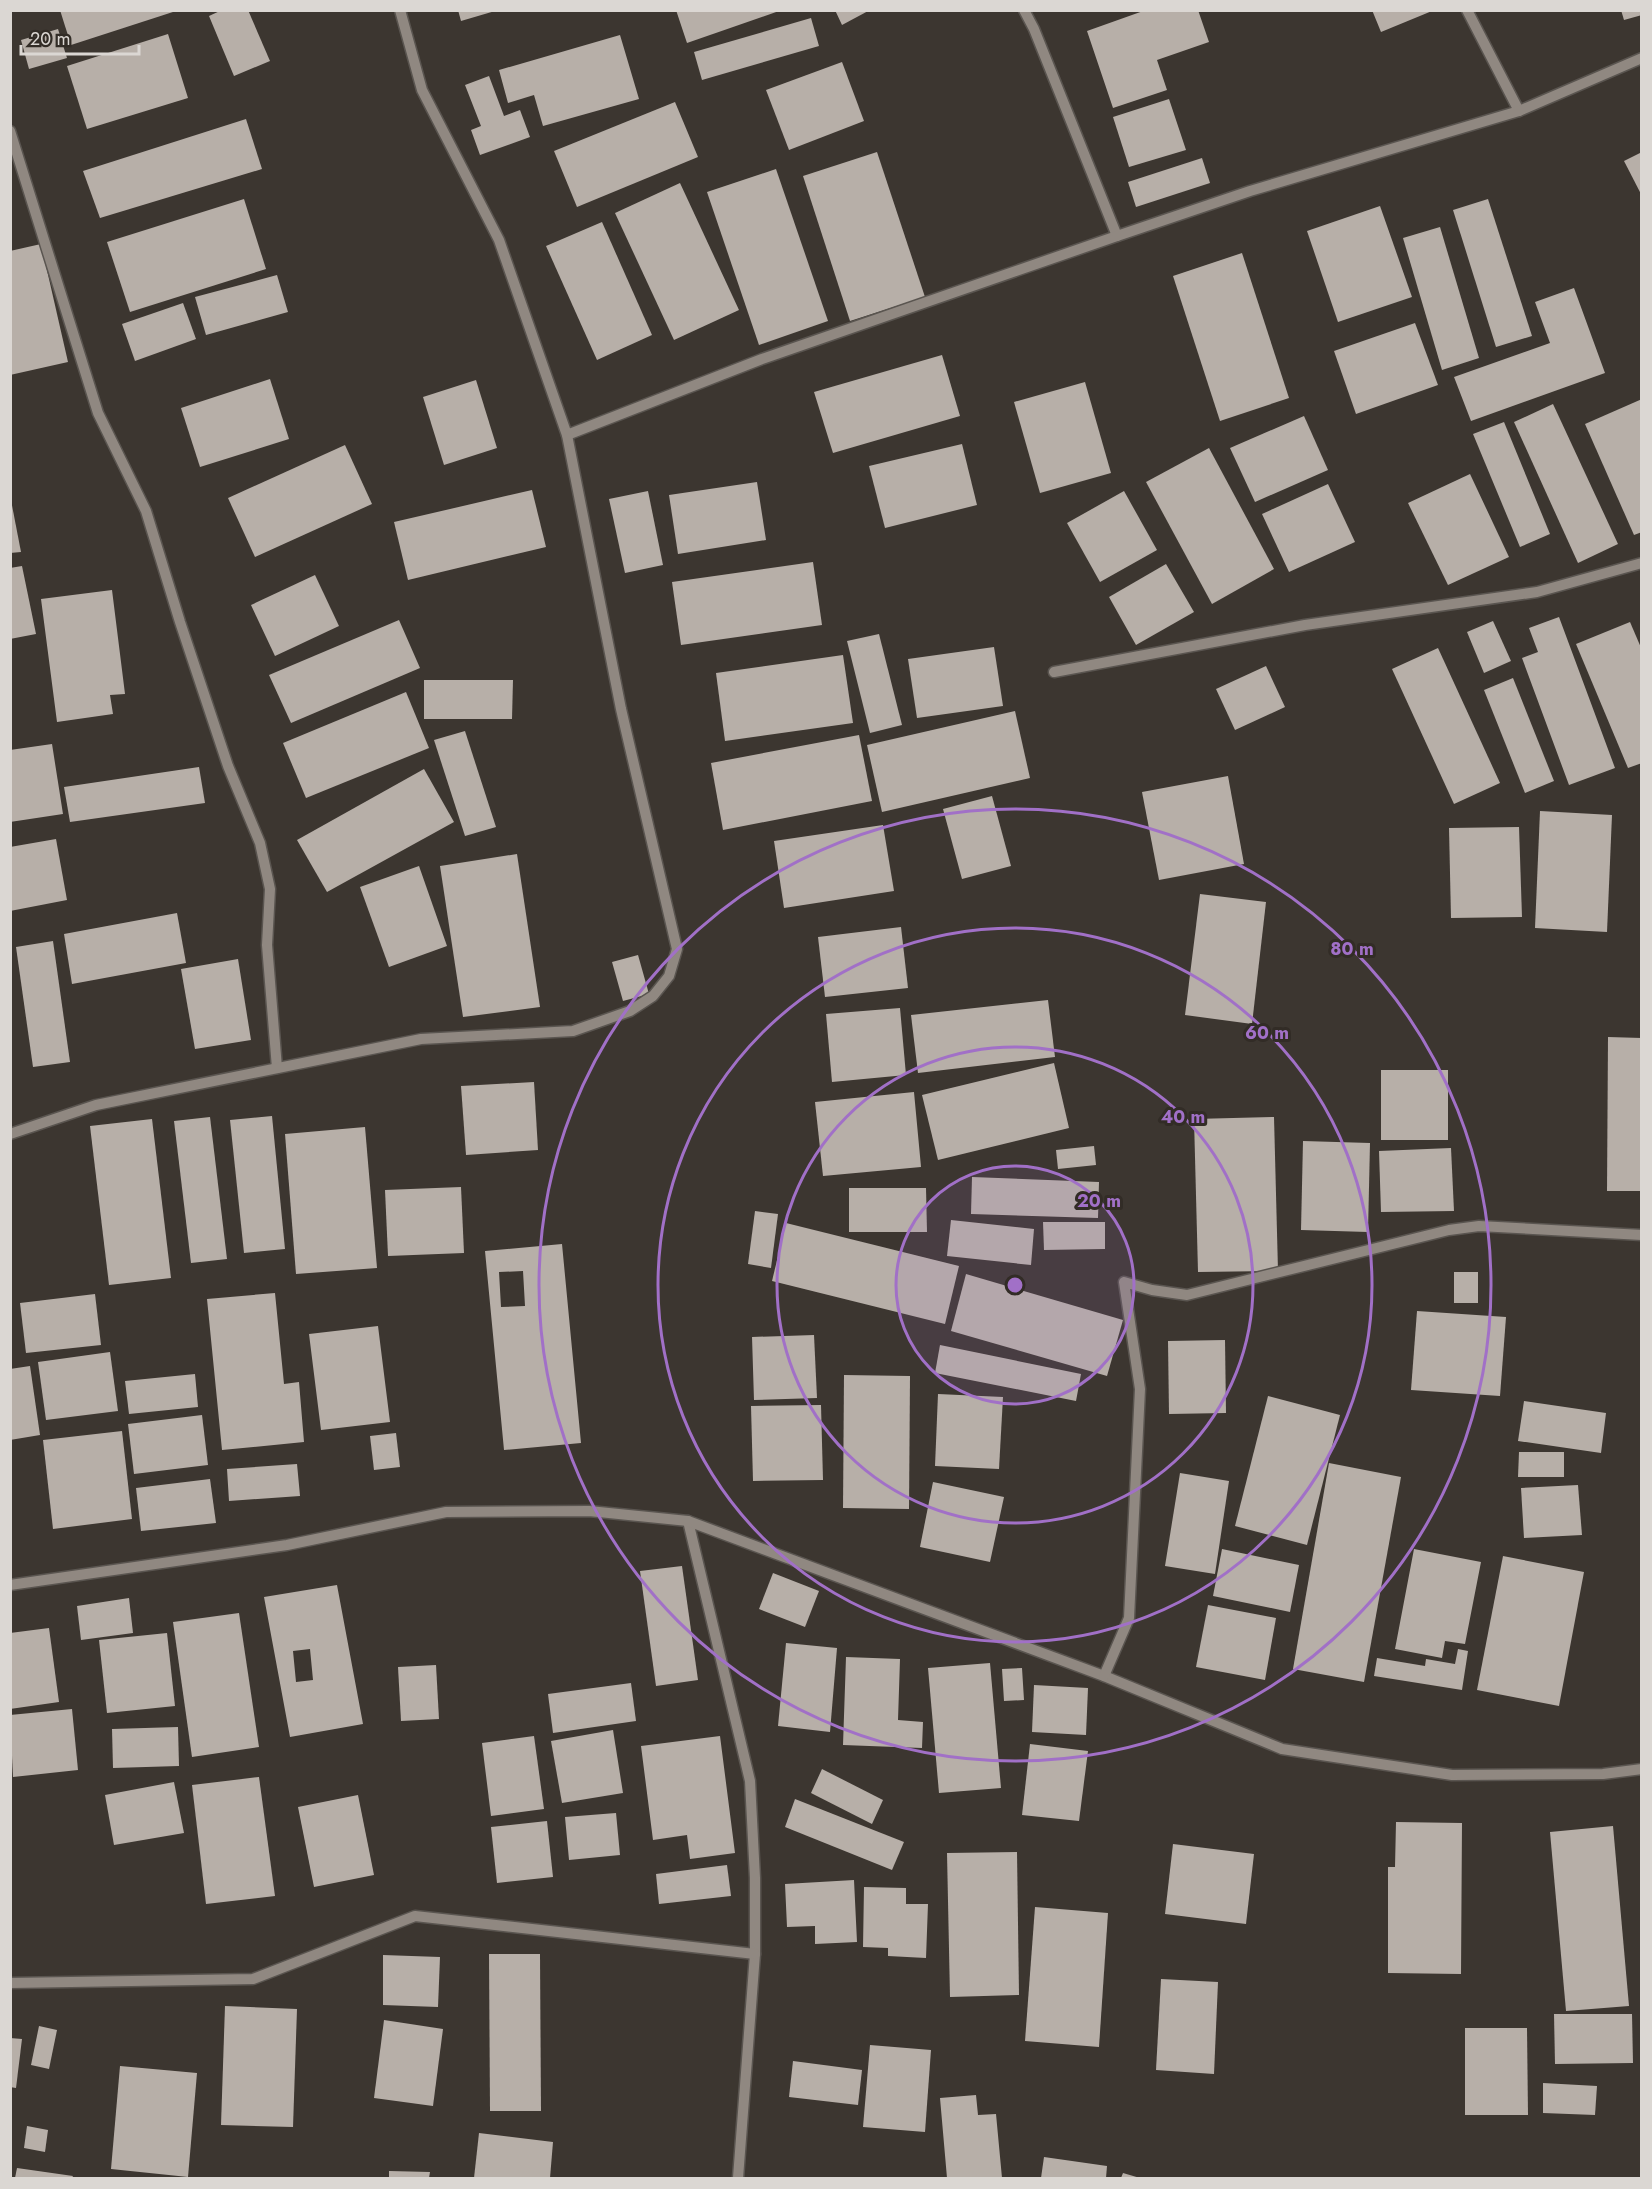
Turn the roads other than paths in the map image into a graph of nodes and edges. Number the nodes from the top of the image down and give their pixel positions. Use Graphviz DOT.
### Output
graph roads {
  1 [pos="400,10"];
  2 [pos="1024,10"];
  3 [pos="1467,10"];
  4 [pos="1641,58"];
  5 [pos="1519,111"];
  6 [pos="10,131"];
  7 [pos="1117,236"];
  8 [pos="567,435"];
  9 [pos="1641,563"];
  10 [pos="1054,672"];
  11 [pos="277,1068"];
  12 [pos="10,1134"];
  13 [pos="1641,1235"];
  14 [pos="688,1521"];
  15 [pos="10,1585"];
  16 [pos="1104,1676"];
  17 [pos="1641,1769"];
  18 [pos="755,1954"];
  19 [pos="10,1983"];
  20 [pos="738,2178"];
  1 -- 8 [label="street"];
  2 -- 7 [label="street"];
  3 -- 5 [label="street"];
  4 -- 5 [label="street"];
  5 -- 7 [label="street"];
  6 -- 11 [label="street"];
  7 -- 8 [label="street"];
  8 -- 11 [label="street"];
  9 -- 10 [label="street"];
  11 -- 12 [label="street"];
  13 -- 16 [label="street"];
  14 -- 15 [label="street"];
  14 -- 16 [label="street"];
  14 -- 18 [label="street"];
  16 -- 17 [label="street"];
  18 -- 19 [label="street"];
  18 -- 20 [label="street"];
}
